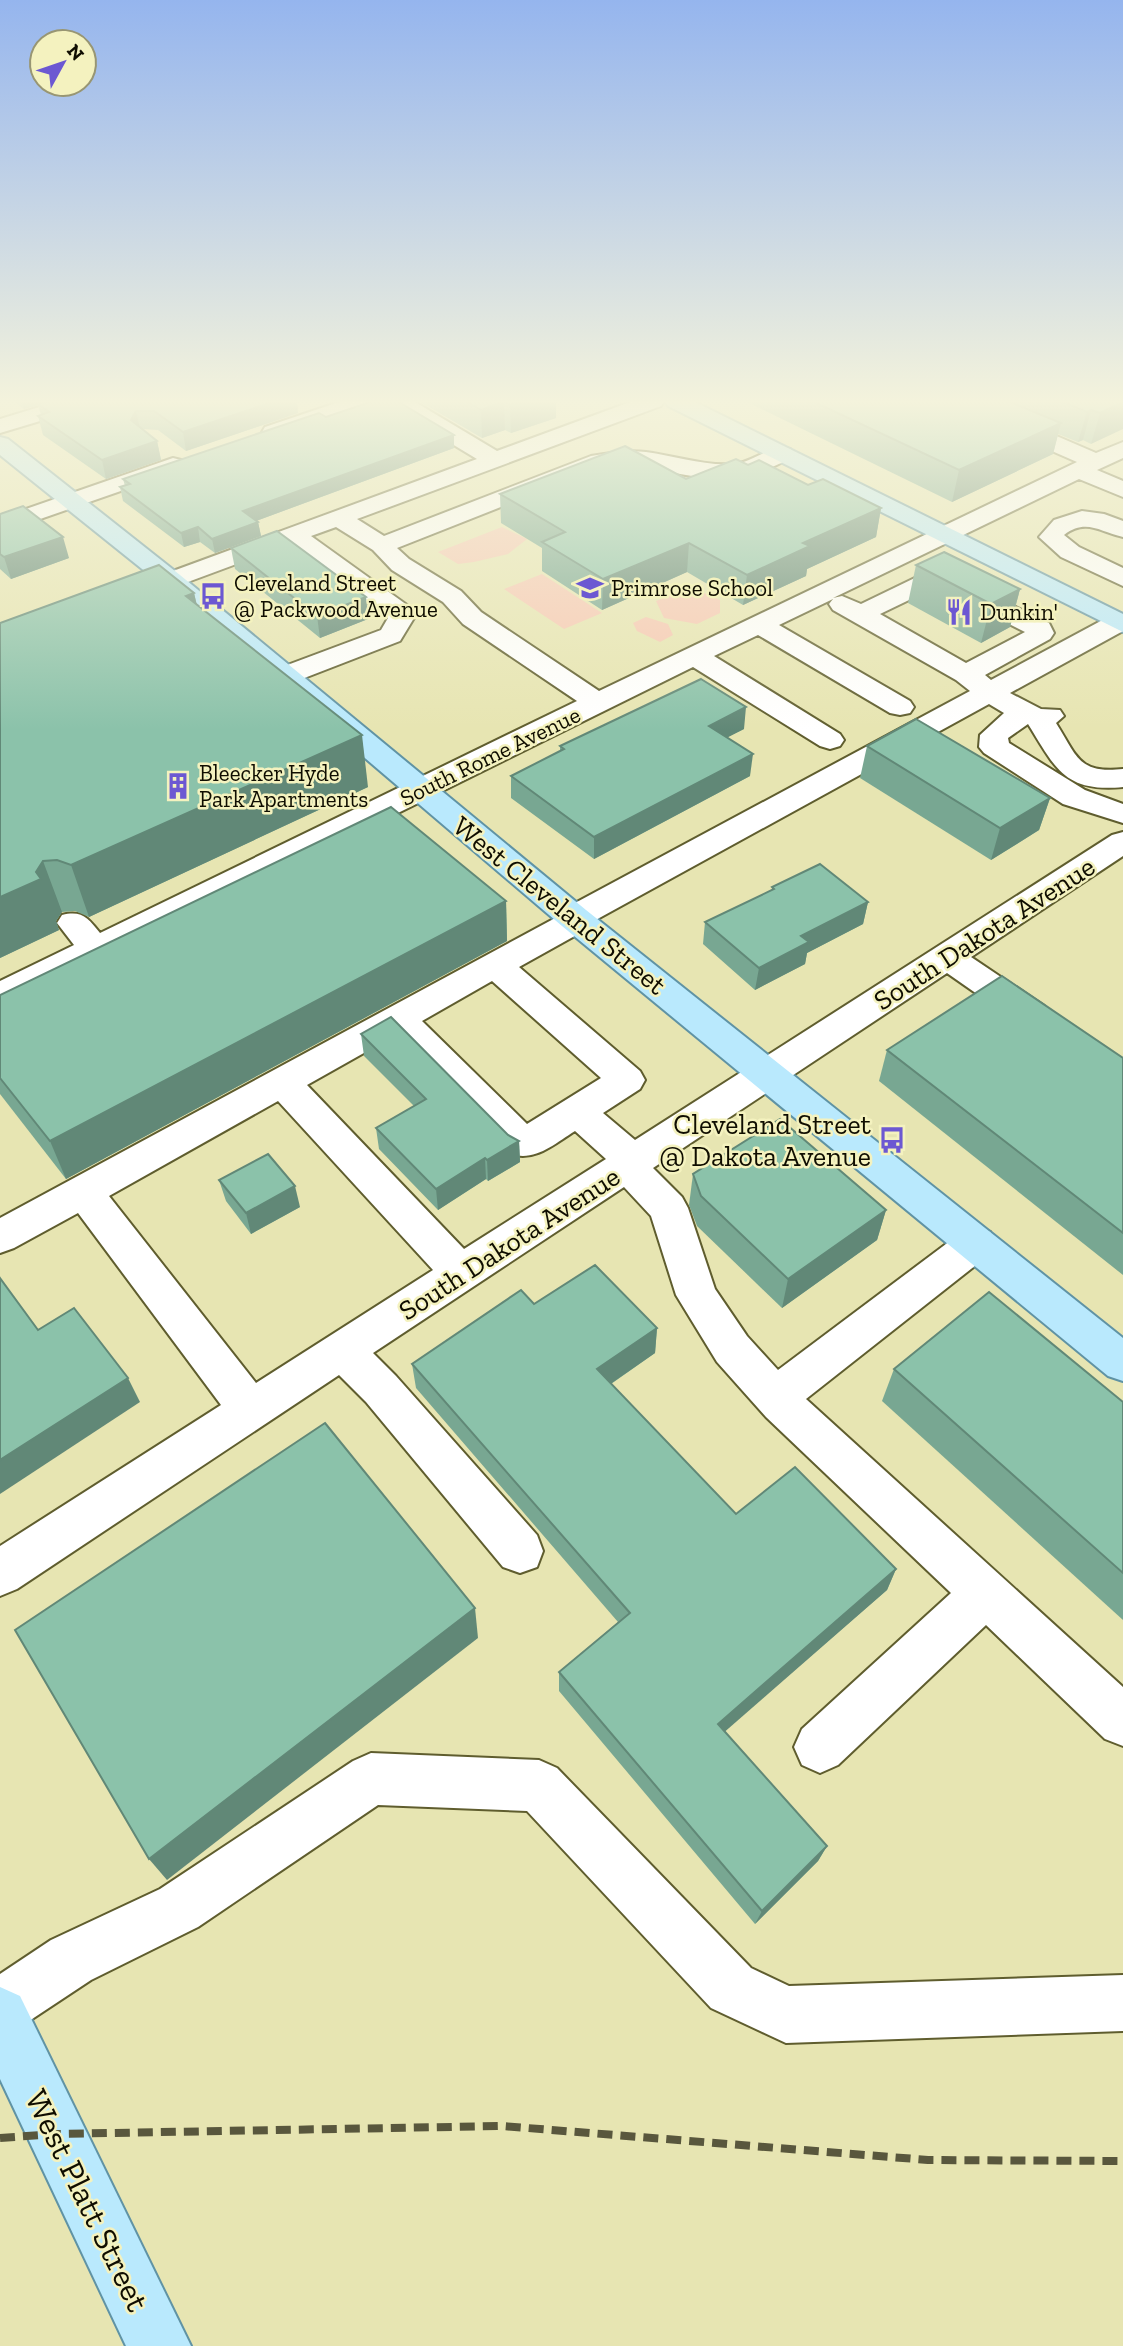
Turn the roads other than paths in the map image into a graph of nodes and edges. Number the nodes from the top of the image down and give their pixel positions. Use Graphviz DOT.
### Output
graph roads {
  1 [pos="45,510"];
  2 [pos="84,510"];
  3 [pos="358,510"];
  4 [pos="470,510"];
  5 [pos="894,510"];
  6 [pos="994,510"];
  7 [pos="340,517"];
  8 [pos="0,526"];
  9 [pos="1122,529"];
  10 [pos="293,535"];
  11 [pos="943,535"];
  12 [pos="382,545"];
  13 [pos="1123,578"];
  14 [pos="171,580"];
  15 [pos="824,593"];
  16 [pos="110,603"];
  17 [pos="860,614"];
  18 [pos="1121,623"];
  19 [pos="760,625"];
  20 [pos="695,656"];
  21 [pos="966,674"];
  22 [pos="284,676"];
  23 [pos="990,694"];
  24 [pos="598,703"];
  25 [pos="900,706"];
  26 [pos="1037,715"];
  27 [pos="830,740"];
  28 [pos="1123,778"];
  29 [pos="419,791"];
  30 [pos="1123,814"];
  31 [pos="1114,859"];
  32 [pos="575,919"];
  33 [pos="74,923"];
  34 [pos="95,948"];
  35 [pos="948,957"];
  36 [pos="495,965"];
  37 [pos="0,995"];
  38 [pos="397,1018"];
  39 [pos="1057,1033"];
  40 [pos="770,1074"];
  41 [pos="282,1082"];
  42 [pos="577,1111"];
  43 [pos="631,1164"];
  44 [pos="83,1191"];
  45 [pos="0,1237"];
  46 [pos="976,1243"];
  47 [pos="462,1274"];
  48 [pos="343,1350"];
  49 [pos="1123,1363"];
  50 [pos="776,1397"];
  51 [pos="251,1410"];
  52 [pos="520,1551"];
  53 [pos="0,1573"];
  54 [pos="987,1592"];
  55 [pos="1123,1721"];
  56 [pos="820,1747"];
  57 [pos="1123,2003"];
  58 [pos="0,2007"];
  59 [pos="0,2016"];
  60 [pos="159,2346"];
  1 -- 8 [label="street"];
  2 -- 14 [label="main road, West Cleveland Street"];
  3 -- 7 [label="street"];
  4 -- 12 [label="street"];
  5 -- 11 [label="main road"];
  6 -- 11 [label="street, South Rome Avenue"];
  7 -- 10 [label="street"];
  7 -- 12 [label="street"];
  9 -- 13 [label="street"];
  10 -- 14 [label="street"];
  10 -- 22 [label="street"];
  11 -- 15 [label="street, South Rome Avenue"];
  11 -- 18 [label="main road"];
  12 -- 24 [label="street"];
  14 -- 16 [label="street"];
  14 -- 22 [label="main road, West Cleveland Street"];
  15 -- 17 [label="street"];
  15 -- 19 [label="street, South Rome Avenue"];
  17 -- 21 [label="street"];
  17 -- 21 [label="street"];
  18 -- 23 [label="street"];
  19 -- 20 [label="street, South Rome Avenue"];
  19 -- 25 [label="street"];
  20 -- 24 [label="street, South Rome Avenue"];
  20 -- 27 [label="street"];
  21 -- 23 [label="street"];
  22 -- 29 [label="main road, West Cleveland Street"];
  23 -- 26 [label="street"];
  23 -- 32 [label="street"];
  24 -- 29 [label="street, South Rome Avenue"];
  26 -- 28 [label="street"];
  26 -- 30 [label="street"];
  29 -- 32 [label="main road, West Cleveland Street"];
  29 -- 34 [label="street, South Rome Avenue"];
  31 -- 35 [label="street, South Dakota Avenue"];
  32 -- 36 [label="street"];
  32 -- 40 [label="main road, West Cleveland Street"];
  33 -- 34 [label="street"];
  34 -- 37 [label="street, South Rome Avenue"];
  35 -- 39 [label="street"];
  35 -- 40 [label="street, South Dakota Avenue"];
  36 -- 38 [label="street"];
  36 -- 42 [label="street"];
  38 -- 41 [label="street"];
  38 -- 42 [label="street"];
  40 -- 43 [label="street, South Dakota Avenue"];
  40 -- 46 [label="main road, West Cleveland Street"];
  41 -- 44 [label="street"];
  41 -- 47 [label="street"];
  42 -- 43 [label="street"];
  43 -- 47 [label="street, South Dakota Avenue"];
  43 -- 50 [label="street"];
  44 -- 45 [label="street"];
  44 -- 51 [label="street"];
  46 -- 49 [label="main road, West Cleveland Street"];
  46 -- 50 [label="street"];
  47 -- 48 [label="street, South Dakota Avenue"];
  48 -- 51 [label="street, South Dakota Avenue"];
  48 -- 52 [label="street"];
  50 -- 54 [label="street"];
  51 -- 53 [label="street, South Dakota Avenue"];
  54 -- 55 [label="street"];
  54 -- 56 [label="street"];
  57 -- 58 [label="street"];
  59 -- 60 [label="main road, West Platt Street"];
}
